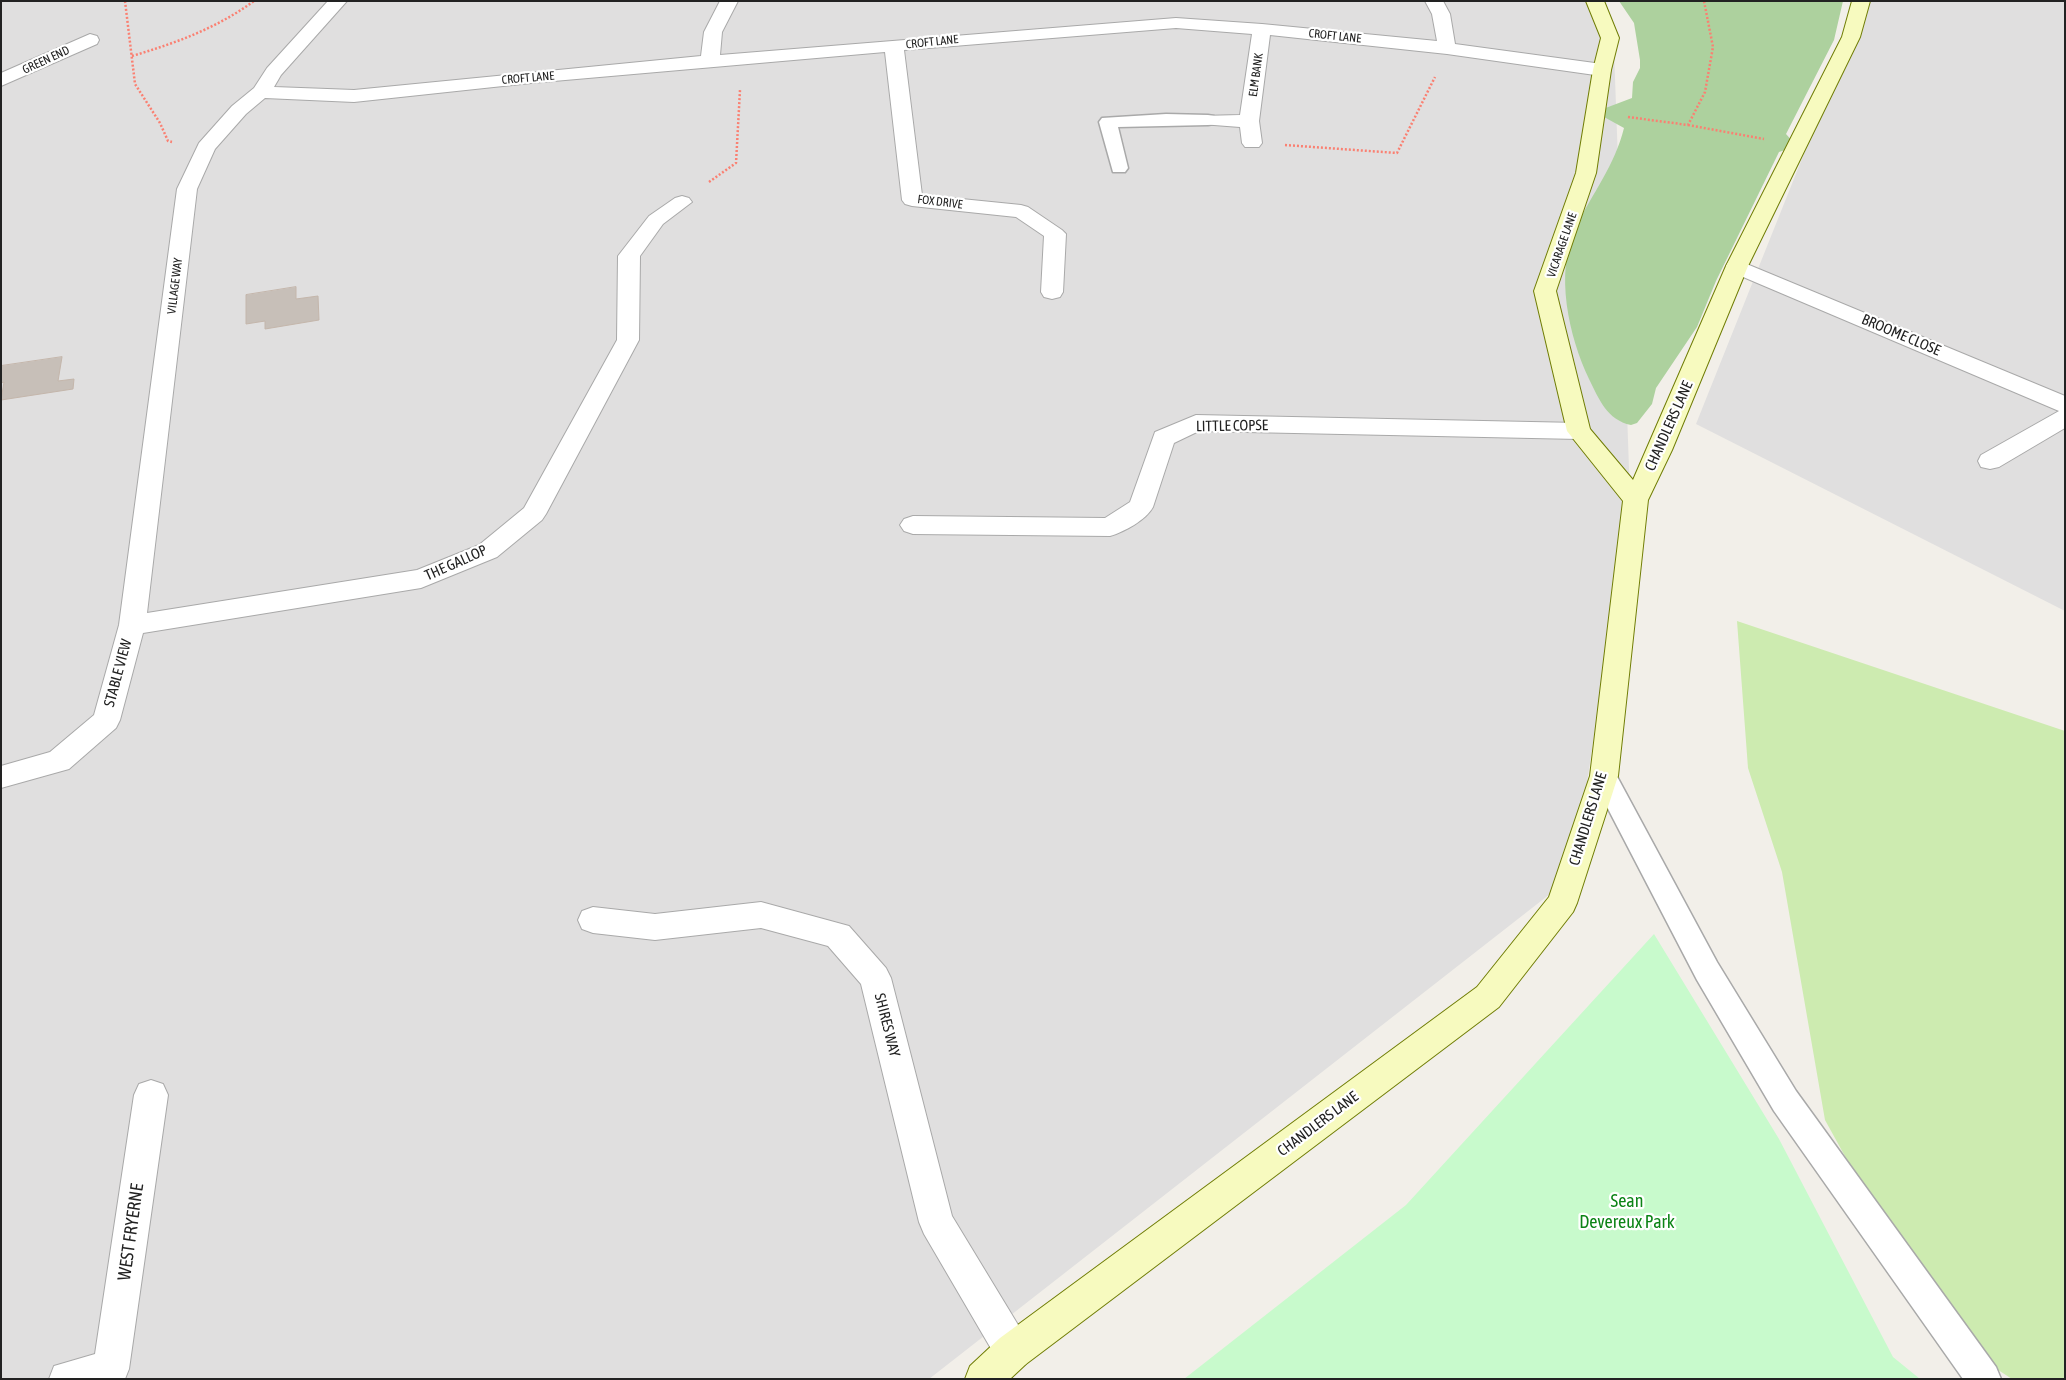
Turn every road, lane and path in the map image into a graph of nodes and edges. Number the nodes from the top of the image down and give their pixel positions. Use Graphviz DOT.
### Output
graph roads {
  1 [pos="125,1"];
  2 [pos="254,1"];
  3 [pos="338,1"];
  4 [pos="730,1"];
  5 [pos="1434,1"];
  6 [pos="1595,1"];
  7 [pos="1704,1"];
  8 [pos="1861,1"];
  9 [pos="1262,28"];
  10 [pos="90,40"];
  11 [pos="894,46"];
  12 [pos="1449,49"];
  13 [pos="132,56"];
  14 [pos="741,60"];
  15 [pos="710,63"];
  16 [pos="1602,70"];
  17 [pos="1,80"];
  18 [pos="261,92"];
  19 [pos="1595,112"];
  20 [pos="1208,120"];
  21 [pos="1249,121"];
  22 [pos="1688,125"];
  23 [pos="1252,143"];
  24 [pos="206,146"];
  25 [pos="1797,146"];
  26 [pos="1119,168"];
  27 [pos="682,202"];
  28 [pos="1737,266"];
  29 [pos="1052,292"];
  30 [pos="2065,405"];
  31 [pos="2065,417"];
  32 [pos="1579,431"];
  33 [pos="1990,461"];
  34 [pos="1636,500"];
  35 [pos="913,525"];
  36 [pos="132,625"];
  37 [pos="1604,776"];
  38 [pos="1,777"];
  39 [pos="593,920"];
  40 [pos="152,1095"];
  41 [pos="1014,1351"];
  42 [pos="110,1374"];
  43 [pos="67,1379"];
  44 [pos="982,1379"];
  45 [pos="1984,1379"];
  1 -- 13 [label="path"];
  2 -- 13 [label="path"];
  3 -- 18 [label="street, VILLAGE WAY"];
  4 -- 15 [label="street"];
  5 -- 12 [label="street"];
  6 -- 16 [label="street, VICARAGE LANE"];
  7 -- 22 [label="path"];
  8 -- 25 [label="street, CHANDLERS LANE"];
  9 -- 11 [label="street, CROFT LANE"];
  9 -- 12 [label="street, CROFT LANE"];
  9 -- 21 [label="street, ELM BANK"];
  10 -- 17 [label="street, GREEN END"];
  11 -- 14 [label="street, CROFT LANE"];
  11 -- 29 [label="street, FOX DRIVE"];
  12 -- 16 [label="street, CROFT LANE"];
  12 -- 23 [label="path"];
  13 -- 24 [label="path"];
  14 -- 15 [label="street, CROFT LANE"];
  14 -- 27 [label="path"];
  15 -- 18 [label="street, CROFT LANE"];
  16 -- 19 [label="street, VICARAGE LANE"];
  18 -- 24 [label="street, VILLAGE WAY"];
  19 -- 22 [label="path"];
  19 -- 32 [label="street, VICARAGE LANE"];
  20 -- 21 [label="street"];
  20 -- 26 [label="lane"];
  21 -- 23 [label="street, ELM BANK"];
  22 -- 25 [label="path"];
  24 -- 36 [label="street, VILLAGE WAY"];
  25 -- 28 [label="street, CHANDLERS LANE"];
  27 -- 36 [label="street, THE GALLOP"];
  28 -- 30 [label="street, BROOME CLOSE"];
  28 -- 34 [label="street, CHANDLERS LANE"];
  31 -- 33 [label="street"];
  32 -- 34 [label="street, VICARAGE LANE"];
  32 -- 35 [label="street, LITTLE COPSE"];
  34 -- 37 [label="street, CHANDLERS LANE"];
  36 -- 38 [label="street, STABLE VIEW"];
  37 -- 41 [label="street, CHANDLERS LANE"];
  37 -- 45 [label="lane"];
  39 -- 41 [label="street, SHIRES WAY"];
  40 -- 42 [label="street, WEST FRYERNE"];
  41 -- 44 [label="street, CHANDLERS LANE"];
  42 -- 43 [label="street, WEST FRYERNE"];
}
